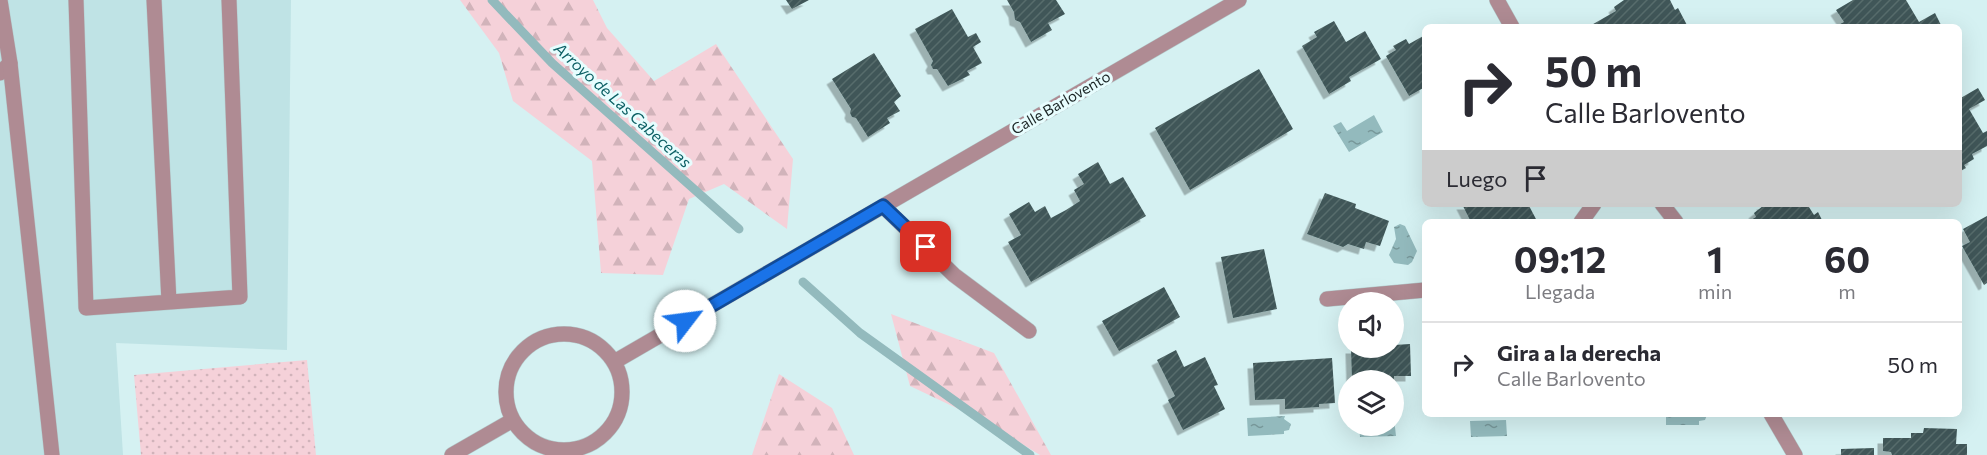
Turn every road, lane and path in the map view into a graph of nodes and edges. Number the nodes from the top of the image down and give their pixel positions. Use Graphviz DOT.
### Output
graph roads {
  1 [pos="0,0"];
  2 [pos="76,0"];
  3 [pos="154,0"];
  4 [pos="229,0"];
  5 [pos="1239,0"];
  6 [pos="1497,0"];
  7 [pos="2,20"];
  8 [pos="1510,24"];
  9 [pos="5,68"];
  10 [pos="883,206"];
  11 [pos="1664,207"];
  12 [pos="1674,219"];
  13 [pos="1422,290"];
  14 [pos="1327,299"];
  15 [pos="169,302"];
  16 [pos="1029,331"];
  17 [pos="614,362"];
  18 [pos="1773,417"];
  19 [pos="513,420"];
  20 [pos="596,449"];
  21 [pos="52,455"];
  22 [pos="452,455"];
  23 [pos="1795,455"];
  1 -- 7 [label="street"];
  2 -- 15 [label="street"];
  3 -- 15 [label="street"];
  4 -- 15 [label="street"];
  5 -- 10 [label="street, Calle Barlovento"];
  6 -- 8 [label="street"];
  7 -- 9 [label="street"];
  9 -- 21 [label="street"];
  10 -- 16 [label="street"];
  10 -- 17 [label="street, Calle Barlovento"];
  11 -- 12 [label="street"];
  13 -- 14 [label="street"];
  17 -- 19 [label="street"];
  17 -- 20 [label="street"];
  18 -- 23 [label="street"];
  19 -- 20 [label="street"];
  19 -- 22 [label="street"];
}
